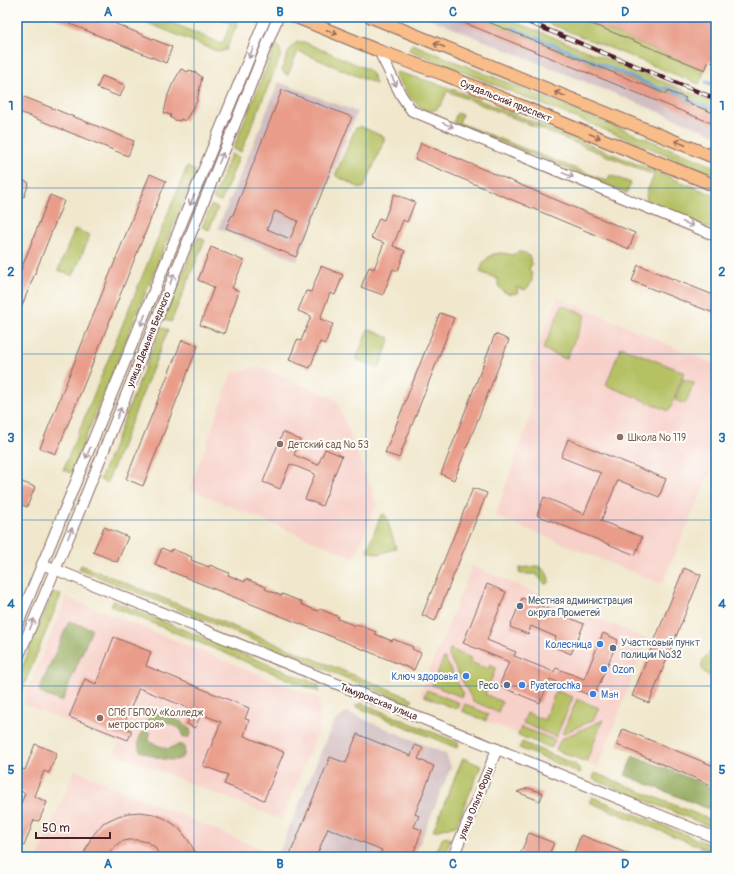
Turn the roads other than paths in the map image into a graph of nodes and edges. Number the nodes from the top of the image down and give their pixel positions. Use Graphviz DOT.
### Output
graph roads {
  1 [pos="266,17"];
  2 [pos="278,17"];
  3 [pos="296,17"];
  4 [pos="371,17"];
  5 [pos="379,51"];
  6 [pos="716,158"];
  7 [pos="716,186"];
  8 [pos="716,236"];
  9 [pos="42,564"];
  10 [pos="55,569"];
  11 [pos="17,626"];
  12 [pos="17,660"];
  13 [pos="497,749"];
  14 [pos="716,838"];
  15 [pos="453,857"];
  1 -- 9 [label="street, улица Демьяна Бедного, one-way"];
  10 -- 2 [label="street, улица Демьяна Бедного, one-way"];
  3 -- 5 [label="main road, Суздальский проспект, one-way"];
  6 -- 4 [label="main road, one-way"];
  5 -- 7 [label="main road, Суздальский проспект, one-way"];
  5 -- 8 [label="street, one-way"];
  9 -- 10 [label="street, Тимуровская улица"];
  9 -- 11 [label="street, улица Демьяна Бедного"];
  12 -- 10 [label="street, улица Демьяна Бедного, one-way"];
  10 -- 13 [label="street, Тимуровская улица"];
  13 -- 14 [label="street, Тимуровская улица"];
  13 -- 15 [label="street, улица Ольги Форш"];
}
